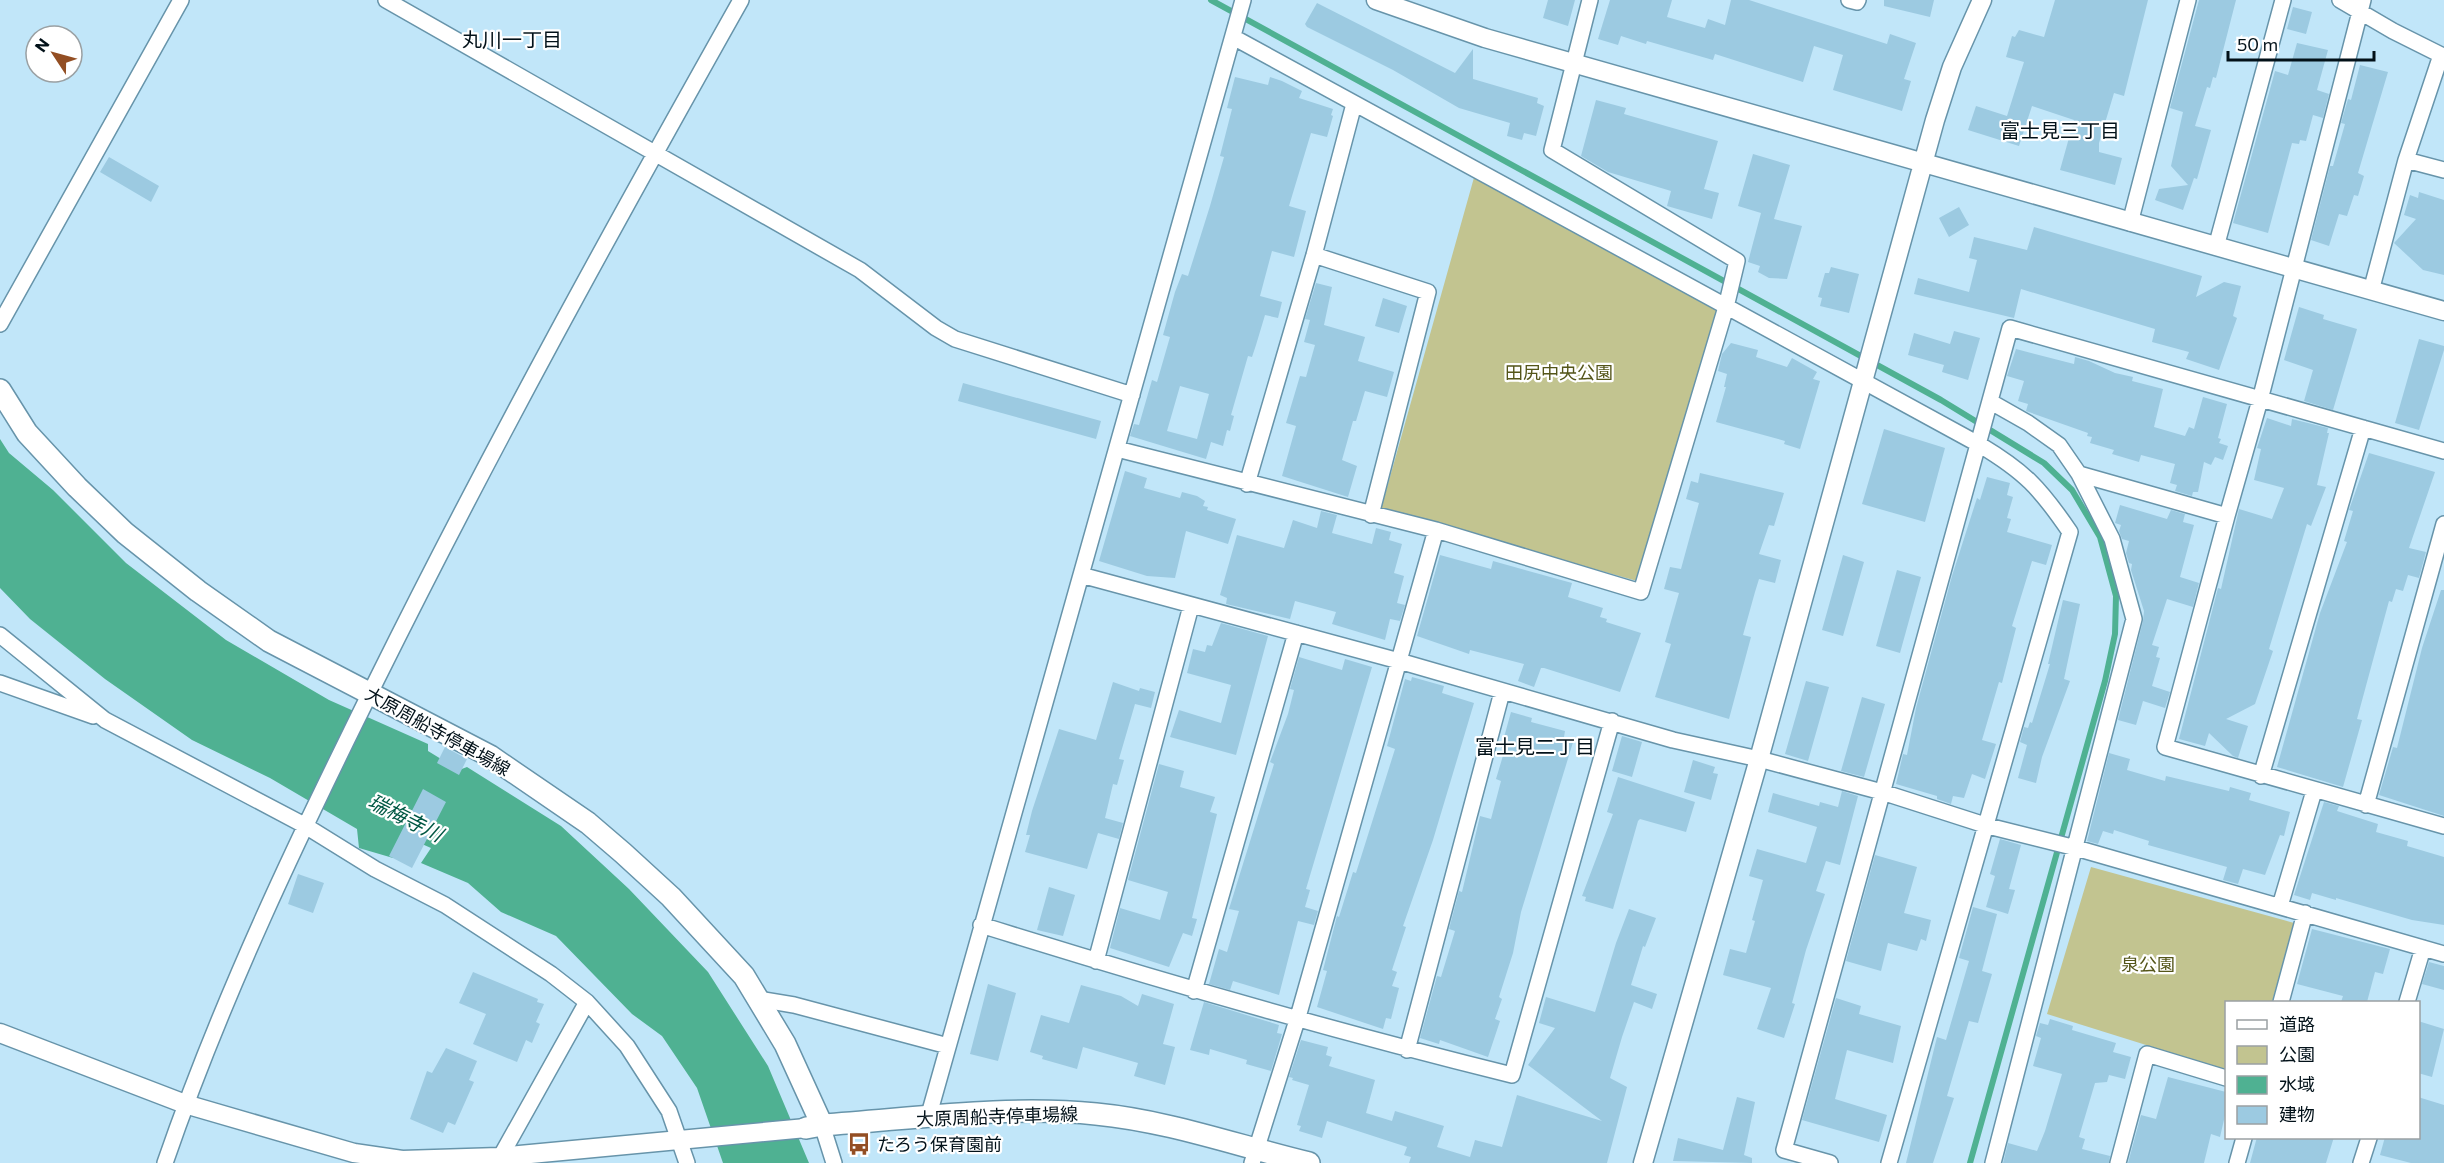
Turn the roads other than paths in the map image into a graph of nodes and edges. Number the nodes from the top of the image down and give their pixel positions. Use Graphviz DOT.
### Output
graph roads {
  1 [pos="181,0"];
  2 [pos="386,0"];
  3 [pos="741,0"];
  4 [pos="1243,0"];
  5 [pos="1376,0"];
  6 [pos="1590,0"];
  7 [pos="1849,0"];
  8 [pos="1858,0"];
  9 [pos="1982,0"];
  10 [pos="2188,0"];
  11 [pos="2283,0"];
  12 [pos="2340,0"];
  13 [pos="2361,6"];
  14 [pos="1233,37"];
  15 [pos="2442,56"];
  16 [pos="1574,63"];
  17 [pos="1354,104"];
  18 [pos="655,153"];
  19 [pos="2406,160"];
  20 [pos="1924,164"];
  21 [pos="2444,170"];
  22 [pos="2130,223"];
  23 [pos="2216,246"];
  24 [pos="1314,255"];
  25 [pos="2293,268"];
  26 [pos="2371,291"];
  27 [pos="1726,307"];
  28 [pos="2444,311"];
  29 [pos="0,324"];
  30 [pos="1863,381"];
  31 [pos="0,390"];
  32 [pos="1132,395"];
  33 [pos="2260,400"];
  34 [pos="1991,402"];
  35 [pos="2363,428"];
  36 [pos="1980,445"];
  37 [pos="1117,449"];
  38 [pos="2444,451"];
  39 [pos="2079,474"];
  40 [pos="1247,484"];
  41 [pos="1371,515"];
  42 [pos="2227,516"];
  43 [pos="2444,524"];
  44 [pos="1436,530"];
  45 [pos="1081,575"];
  46 [pos="1191,606"];
  47 [pos="1296,633"];
  48 [pos="0,635"];
  49 [pos="1399,661"];
  50 [pos="0,683"];
  51 [pos="1502,692"];
  52 [pos="369,694"];
  53 [pos="105,720"];
  54 [pos="1612,721"];
  55 [pos="1758,759"];
  56 [pos="2261,776"];
  57 [pos="2314,791"];
  58 [pos="1882,792"];
  59 [pos="2366,805"];
  60 [pos="304,825"];
  61 [pos="1988,826"];
  62 [pos="2444,826"];
  63 [pos="2071,847"];
  64 [pos="2280,906"];
  65 [pos="2305,913"];
  66 [pos="981,925"];
  67 [pos="2423,948"];
  68 [pos="2444,954"];
  69 [pos="1095,961"];
  70 [pos="1194,991"];
  71 [pos="758,999"];
  72 [pos="2281,1001"];
  73 [pos="2407,1001"];
  74 [pos="587,1002"];
  75 [pos="1298,1017"];
  76 [pos="0,1033"];
  77 [pos="948,1046"];
  78 [pos="1407,1050"];
  79 [pos="2225,1078"];
  80 [pos="185,1104"];
  81 [pos="928,1118"];
  82 [pos="814,1127"];
  83 [pos="2243,1139"];
  84 [pos="2368,1139"];
  85 [pos="681,1142"];
  86 [pos="1254,1157"];
  87 [pos="498,1160"];
  88 [pos="402,1161"];
  89 [pos="165,1163"];
  90 [pos="687,1163"];
  91 [pos="834,1163"];
  92 [pos="1310,1163"];
  93 [pos="1643,1163"];
  94 [pos="1830,1163"];
  95 [pos="1889,1163"];
  96 [pos="1993,1163"];
  97 [pos="2118,1163"];
  98 [pos="2237,1163"];
  99 [pos="2361,1163"];
  1 -- 29 [label="street"];
  2 -- 18 [label="street"];
  3 -- 18 [label="street"];
  4 -- 14 [label="street"];
  5 -- 16 [label="street"];
  6 -- 16 [label="street"];
  7 -- 8 [label="street"];
  9 -- 20 [label="street"];
  10 -- 22 [label="street"];
  11 -- 23 [label="street"];
  12 -- 13 [label="street"];
  13 -- 15 [label="street"];
  13 -- 25 [label="street"];
  14 -- 17 [label="street"];
  14 -- 32 [label="street"];
  15 -- 19 [label="street"];
  16 -- 20 [label="street"];
  16 -- 27 [label="street"];
  17 -- 24 [label="street"];
  17 -- 27 [label="street"];
  18 -- 32 [label="street"];
  18 -- 52 [label="street"];
  19 -- 21 [label="street"];
  19 -- 26 [label="street"];
  20 -- 22 [label="street"];
  20 -- 30 [label="street"];
  22 -- 23 [label="street"];
  23 -- 25 [label="street"];
  24 -- 40 [label="street"];
  24 -- 41 [label="street"];
  25 -- 26 [label="street"];
  25 -- 33 [label="street"];
  26 -- 28 [label="street"];
  27 -- 30 [label="street"];
  27 -- 44 [label="street"];
  30 -- 36 [label="street"];
  30 -- 55 [label="street"];
  31 -- 52 [label="main road, 大原周船寺停車場線"];
  32 -- 37 [label="street"];
  33 -- 34 [label="street"];
  33 -- 35 [label="street"];
  33 -- 42 [label="street"];
  34 -- 36 [label="street"];
  34 -- 39 [label="street"];
  35 -- 38 [label="street"];
  35 -- 56 [label="street"];
  36 -- 58 [label="street"];
  36 -- 61 [label="street"];
  37 -- 40 [label="street"];
  37 -- 45 [label="street"];
  39 -- 42 [label="street"];
  39 -- 63 [label="street"];
  40 -- 41 [label="street"];
  41 -- 44 [label="street"];
  42 -- 56 [label="street"];
  43 -- 59 [label="street"];
  44 -- 49 [label="street"];
  45 -- 46 [label="street"];
  45 -- 66 [label="street"];
  46 -- 47 [label="street"];
  46 -- 69 [label="street"];
  47 -- 49 [label="street"];
  47 -- 70 [label="street"];
  48 -- 53 [label="street"];
  49 -- 51 [label="street"];
  49 -- 75 [label="street"];
  50 -- 53 [label="street"];
  51 -- 54 [label="street"];
  51 -- 78 [label="street"];
  52 -- 60 [label="street"];
  52 -- 71 [label="main road, 大原周船寺停車場線"];
  53 -- 60 [label="street"];
  54 -- 55 [label="street"];
  54 -- 78 [label="street"];
  55 -- 58 [label="street"];
  55 -- 93 [label="street"];
  56 -- 57 [label="street"];
  57 -- 59 [label="street"];
  57 -- 64 [label="street"];
  58 -- 61 [label="street"];
  58 -- 94 [label="street"];
  59 -- 62 [label="street"];
  60 -- 74 [label="street"];
  60 -- 80 [label="street"];
  61 -- 63 [label="street"];
  61 -- 95 [label="street"];
  63 -- 64 [label="street"];
  63 -- 96 [label="street"];
  64 -- 65 [label="street"];
  65 -- 67 [label="street"];
  65 -- 72 [label="street"];
  66 -- 69 [label="street"];
  66 -- 77 [label="street"];
  67 -- 68 [label="street"];
  67 -- 73 [label="street"];
  69 -- 70 [label="street"];
  70 -- 75 [label="street"];
  71 -- 77 [label="street"];
  71 -- 82 [label="main road, 大原周船寺停車場線"];
  74 -- 85 [label="street"];
  74 -- 87 [label="street"];
  75 -- 78 [label="street"];
  75 -- 86 [label="street"];
  76 -- 80 [label="street"];
  77 -- 81 [label="street"];
  79 -- 97 [label="street"];
  80 -- 88 [label="street"];
  80 -- 89 [label="street"];
  81 -- 82 [label="main road, 大原周船寺停車場線"];
  81 -- 86 [label="main road, 大原周船寺停車場線"];
  82 -- 85 [label="street"];
  82 -- 91 [label="street"];
  83 -- 98 [label="street"];
  84 -- 99 [label="street"];
  85 -- 87 [label="street"];
  85 -- 90 [label="street"];
  86 -- 92 [label="main road, 大原周船寺停車場線"];
  87 -- 88 [label="street"];
}
